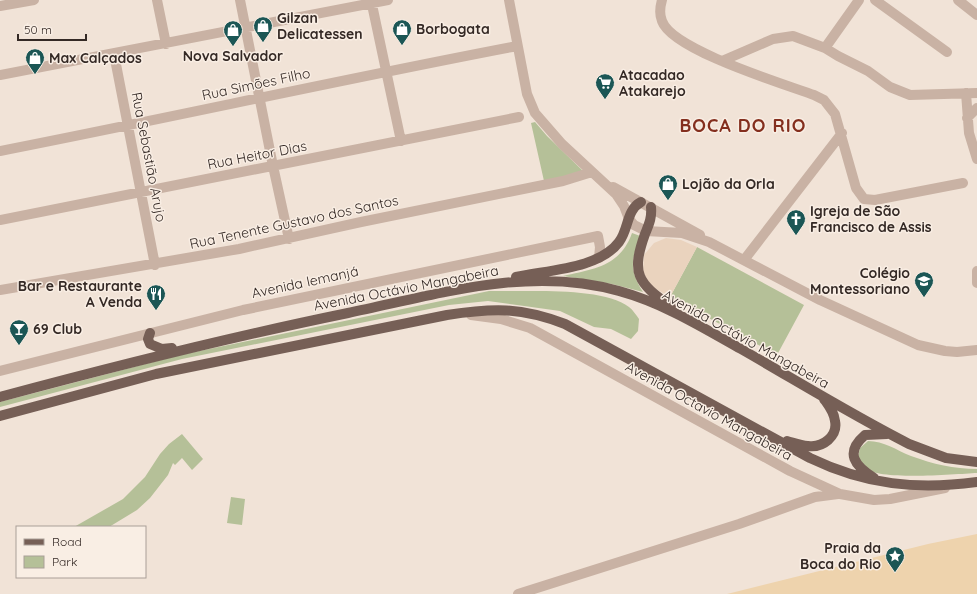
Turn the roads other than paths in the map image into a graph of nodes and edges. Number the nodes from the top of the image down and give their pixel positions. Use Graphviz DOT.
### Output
graph roads {
  1 [pos="34,0"];
  2 [pos="157,0"];
  3 [pos="240,0"];
  4 [pos="388,0"];
  5 [pos="509,0"];
  6 [pos="662,0"];
  7 [pos="859,0"];
  8 [pos="875,0"];
  9 [pos="958,0"];
  10 [pos="371,2"];
  11 [pos="0,6"];
  12 [pos="977,14"];
  13 [pos="244,29"];
  14 [pos="166,44"];
  15 [pos="517,46"];
  16 [pos="825,48"];
  17 [pos="947,52"];
  18 [pos="114,54"];
  19 [pos="722,61"];
  20 [pos="386,71"];
  21 [pos="0,75"];
  22 [pos="966,93"];
  23 [pos="977,93"];
  24 [pos="259,98"];
  25 [pos="977,108"];
  26 [pos="519,117"];
  27 [pos="967,118"];
  28 [pos="128,126"];
  29 [pos="842,133"];
  30 [pos="401,141"];
  31 [pos="0,151"];
  32 [pos="977,159"];
  33 [pos="273,166"];
  34 [pos="592,172"];
  35 [pos="602,181"];
  36 [pos="963,183"];
  37 [pos="142,193"];
  38 [pos="641,202"];
  39 [pos="651,207"];
  40 [pos="629,219"];
  41 [pos="0,220"];
  42 [pos="646,231"];
  43 [pos="289,239"];
  44 [pos="709,242"];
  45 [pos="599,258"];
  46 [pos="744,260"];
  47 [pos="155,265"];
  48 [pos="977,272"];
  49 [pos="977,283"];
  50 [pos="485,285"];
  51 [pos="0,290"];
  52 [pos="447,314"];
  53 [pos="699,325"];
  54 [pos="150,333"];
  55 [pos="202,345"];
  56 [pos="977,350"];
  57 [pos="0,371"];
  58 [pos="821,396"];
  59 [pos="0,397"];
  60 [pos="0,416"];
  61 [pos="889,434"];
  62 [pos="770,436"];
  63 [pos="977,462"];
  64 [pos="880,482"];
  65 [pos="977,482"];
  66 [pos="965,483"];
  67 [pos="840,494"];
  68 [pos="518,594"];
  1 -- 11 [label="street"];
  2 -- 14 [label="street"];
  3 -- 13 [label="street"];
  4 -- 10 [label="street"];
  5 -- 15 [label="street"];
  6 -- 19 [label="street"];
  7 -- 16 [label="street"];
  8 -- 17 [label="street"];
  9 -- 12 [label="street"];
  10 -- 13 [label="street"];
  10 -- 20 [label="street"];
  13 -- 14 [label="street"];
  13 -- 24 [label="street"];
  14 -- 18 [label="street"];
  15 -- 20 [label="street, Rua Simões Filho"];
  15 -- 34 [label="street"];
  16 -- 19 [label="street"];
  16 -- 22 [label="street"];
  18 -- 21 [label="street"];
  18 -- 28 [label="street, Rua Sebastião Arujo"];
  19 -- 29 [label="street"];
  20 -- 24 [label="street, Rua Simões Filho"];
  20 -- 30 [label="street"];
  22 -- 23 [label="street"];
  22 -- 27 [label="street"];
  24 -- 28 [label="street, Rua Simões Filho"];
  24 -- 33 [label="street"];
  25 -- 27 [label="street"];
  26 -- 30 [label="street, Rua Heitor Dias"];
  27 -- 32 [label="street"];
  28 -- 31 [label="street, Rua Simões Filho"];
  28 -- 37 [label="street, Rua Sebastião Arujo"];
  29 -- 36 [label="street"];
  29 -- 46 [label="street"];
  30 -- 33 [label="street, Rua Heitor Dias"];
  33 -- 37 [label="street, Rua Heitor Dias"];
  33 -- 43 [label="street"];
  34 -- 35 [label="street"];
  34 -- 43 [label="street, Rua Tenente Gustavo dos Santos"];
  35 -- 38 [label="street"];
  35 -- 40 [label="street"];
  37 -- 41 [label="street, Rua Heitor Dias"];
  37 -- 47 [label="street, Rua Sebastião Arujo"];
  38 -- 39 [label="street"];
  38 -- 40 [label="main road"];
  39 -- 42 [label="main road"];
  39 -- 44 [label="street"];
  40 -- 42 [label="street"];
  40 -- 45 [label="main road"];
  42 -- 44 [label="street"];
  42 -- 53 [label="main road"];
  43 -- 47 [label="street, Rua Tenente Gustavo dos Santos"];
  44 -- 46 [label="street"];
  45 -- 50 [label="main road"];
  45 -- 54 [label="street, Avenida Iemanjá"];
  46 -- 56 [label="street"];
  47 -- 51 [label="street, Rua Tenente Gustavo dos Santos"];
  48 -- 49 [label="street"];
  50 -- 53 [label="main road, Avenida Octávio Mangabeira"];
  50 -- 55 [label="main road, Avenida Octávio Mangabeira"];
  52 -- 60 [label="main road"];
  52 -- 62 [label="main road"];
  52 -- 67 [label="street, Avenida Octavio Mangabeira"];
  53 -- 58 [label="main road, Avenida Octávio Mangabeira"];
  54 -- 55 [label="main road"];
  54 -- 57 [label="street, Avenida Iemanjá"];
  55 -- 59 [label="main road, Avenida Octávio Mangabeira"];
  58 -- 61 [label="main road, Avenida Octávio Mangabeira"];
  58 -- 62 [label="main road"];
  61 -- 63 [label="main road, Avenida Octávio Mangabeira"];
  61 -- 64 [label="main road"];
  62 -- 64 [label="main road"];
  64 -- 66 [label="main road"];
  65 -- 66 [label="main road"];
  66 -- 67 [label="street, Avenida Octavio Mangabeira"];
  67 -- 68 [label="street"];
}
